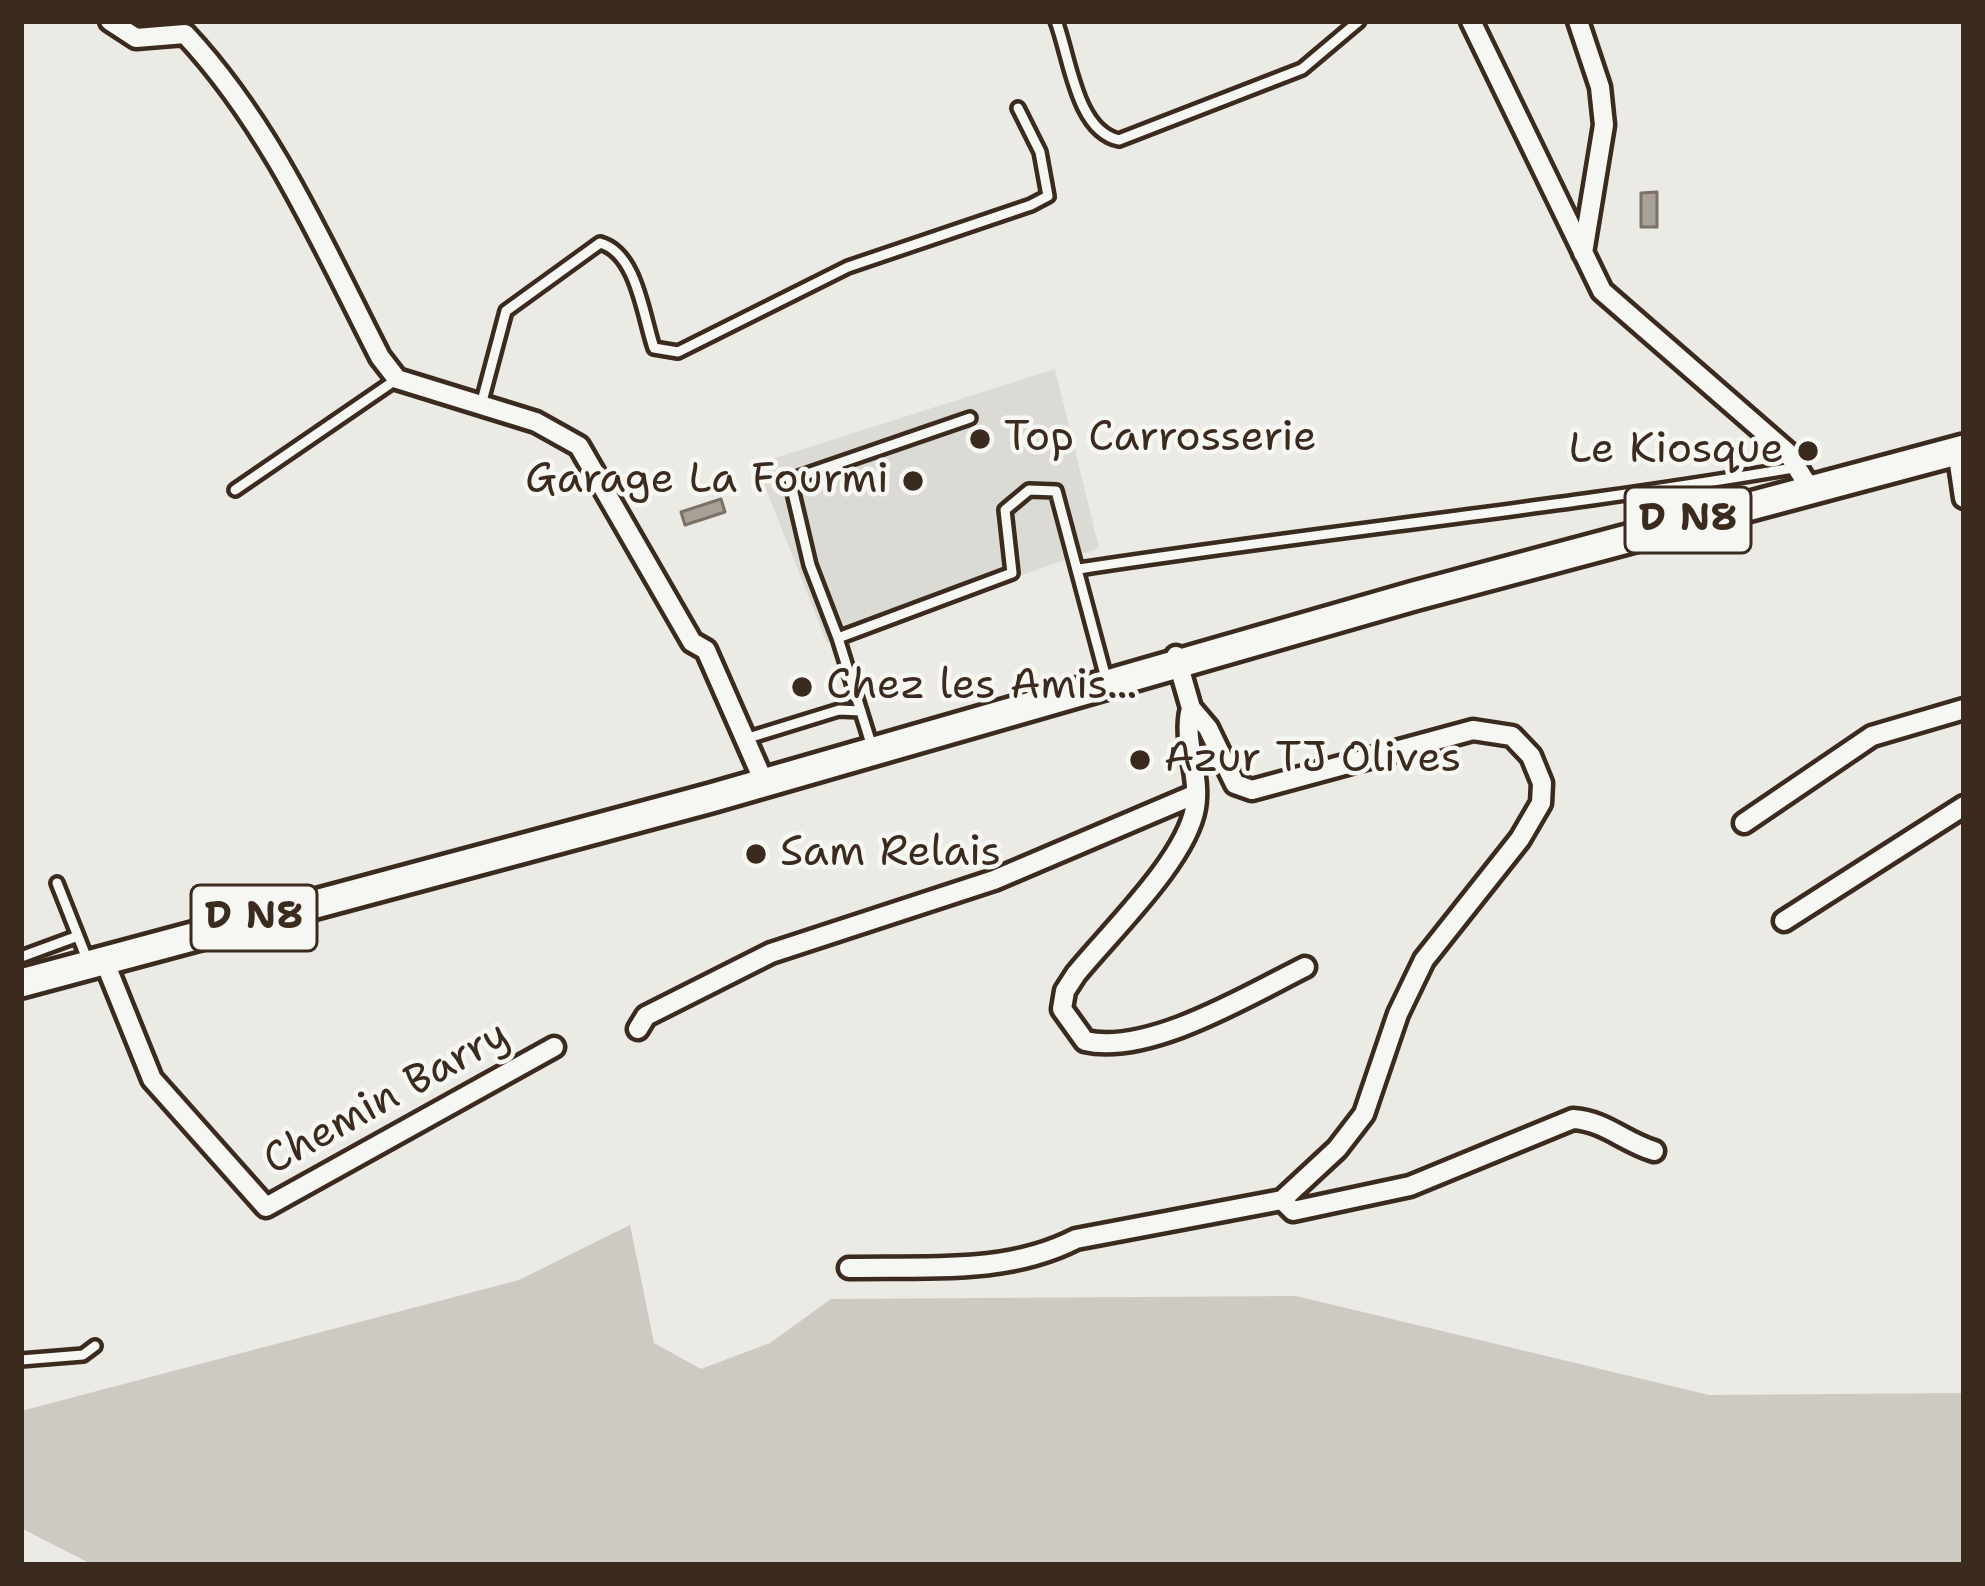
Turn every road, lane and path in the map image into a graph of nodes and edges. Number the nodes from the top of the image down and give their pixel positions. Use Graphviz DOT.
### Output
graph roads {
  1 [pos="110,21"];
  2 [pos="1056,21"];
  3 [pos="1359,21"];
  4 [pos="1471,21"];
  5 [pos="1578,21"];
  6 [pos="177,28"];
  7 [pos="1018,108"];
  8 [pos="1582,258"];
  9 [pos="397,379"];
  10 [pos="482,405"];
  11 [pos="970,418"];
  12 [pos="1961,449"];
  13 [pos="1804,477"];
  14 [pos="235,490"];
  15 [pos="1964,498"];
  16 [pos="1079,569"];
  17 [pos="838,638"];
  18 [pos="1177,659"];
  19 [pos="1106,679"];
  20 [pos="1191,708"];
  21 [pos="1964,709"];
  22 [pos="868,732"];
  23 [pos="745,739"];
  24 [pos="761,774"];
  25 [pos="1196,794"];
  26 [pos="1964,806"];
  27 [pos="1744,823"];
  28 [pos="57,883"];
  29 [pos="1784,921"];
  30 [pos="78,936"];
  31 [pos="21,957"];
  32 [pos="97,962"];
  33 [pos="1305,967"];
  34 [pos="21,983"];
  35 [pos="638,1029"];
  36 [pos="554,1047"];
  37 [pos="1654,1151"];
  38 [pos="1282,1200"];
  39 [pos="849,1268"];
  40 [pos="94,1346"];
  41 [pos="21,1360"];
  1 -- 6 [label="street"];
  2 -- 3 [label="lane"];
  4 -- 8 [label="street"];
  5 -- 8 [label="street"];
  6 -- 9 [label="street"];
  7 -- 10 [label="lane"];
  8 -- 13 [label="street"];
  9 -- 10 [label="street"];
  9 -- 14 [label="lane"];
  10 -- 23 [label="street"];
  11 -- 17 [label="lane"];
  12 -- 13 [label="main road, D N8"];
  12 -- 15 [label="street"];
  13 -- 16 [label="lane"];
  13 -- 18 [label="main road, D N8"];
  16 -- 17 [label="lane"];
  16 -- 19 [label="lane"];
  17 -- 22 [label="lane"];
  18 -- 19 [label="main road, D N8"];
  18 -- 20 [label="street"];
  19 -- 22 [label="main road, D N8"];
  20 -- 25 [label="street"];
  20 -- 38 [label="street"];
  21 -- 27 [label="street"];
  22 -- 23 [label="lane"];
  22 -- 24 [label="main road, D N8"];
  23 -- 24 [label="street"];
  24 -- 32 [label="main road, D N8"];
  25 -- 33 [label="street"];
  25 -- 35 [label="street"];
  26 -- 29 [label="street"];
  28 -- 30 [label="lane"];
  30 -- 31 [label="lane"];
  30 -- 32 [label="lane"];
  32 -- 34 [label="main road, D N8"];
  32 -- 36 [label="street, Chemin Barry"];
  37 -- 38 [label="street"];
  38 -- 39 [label="street"];
  40 -- 41 [label="lane"];
}
